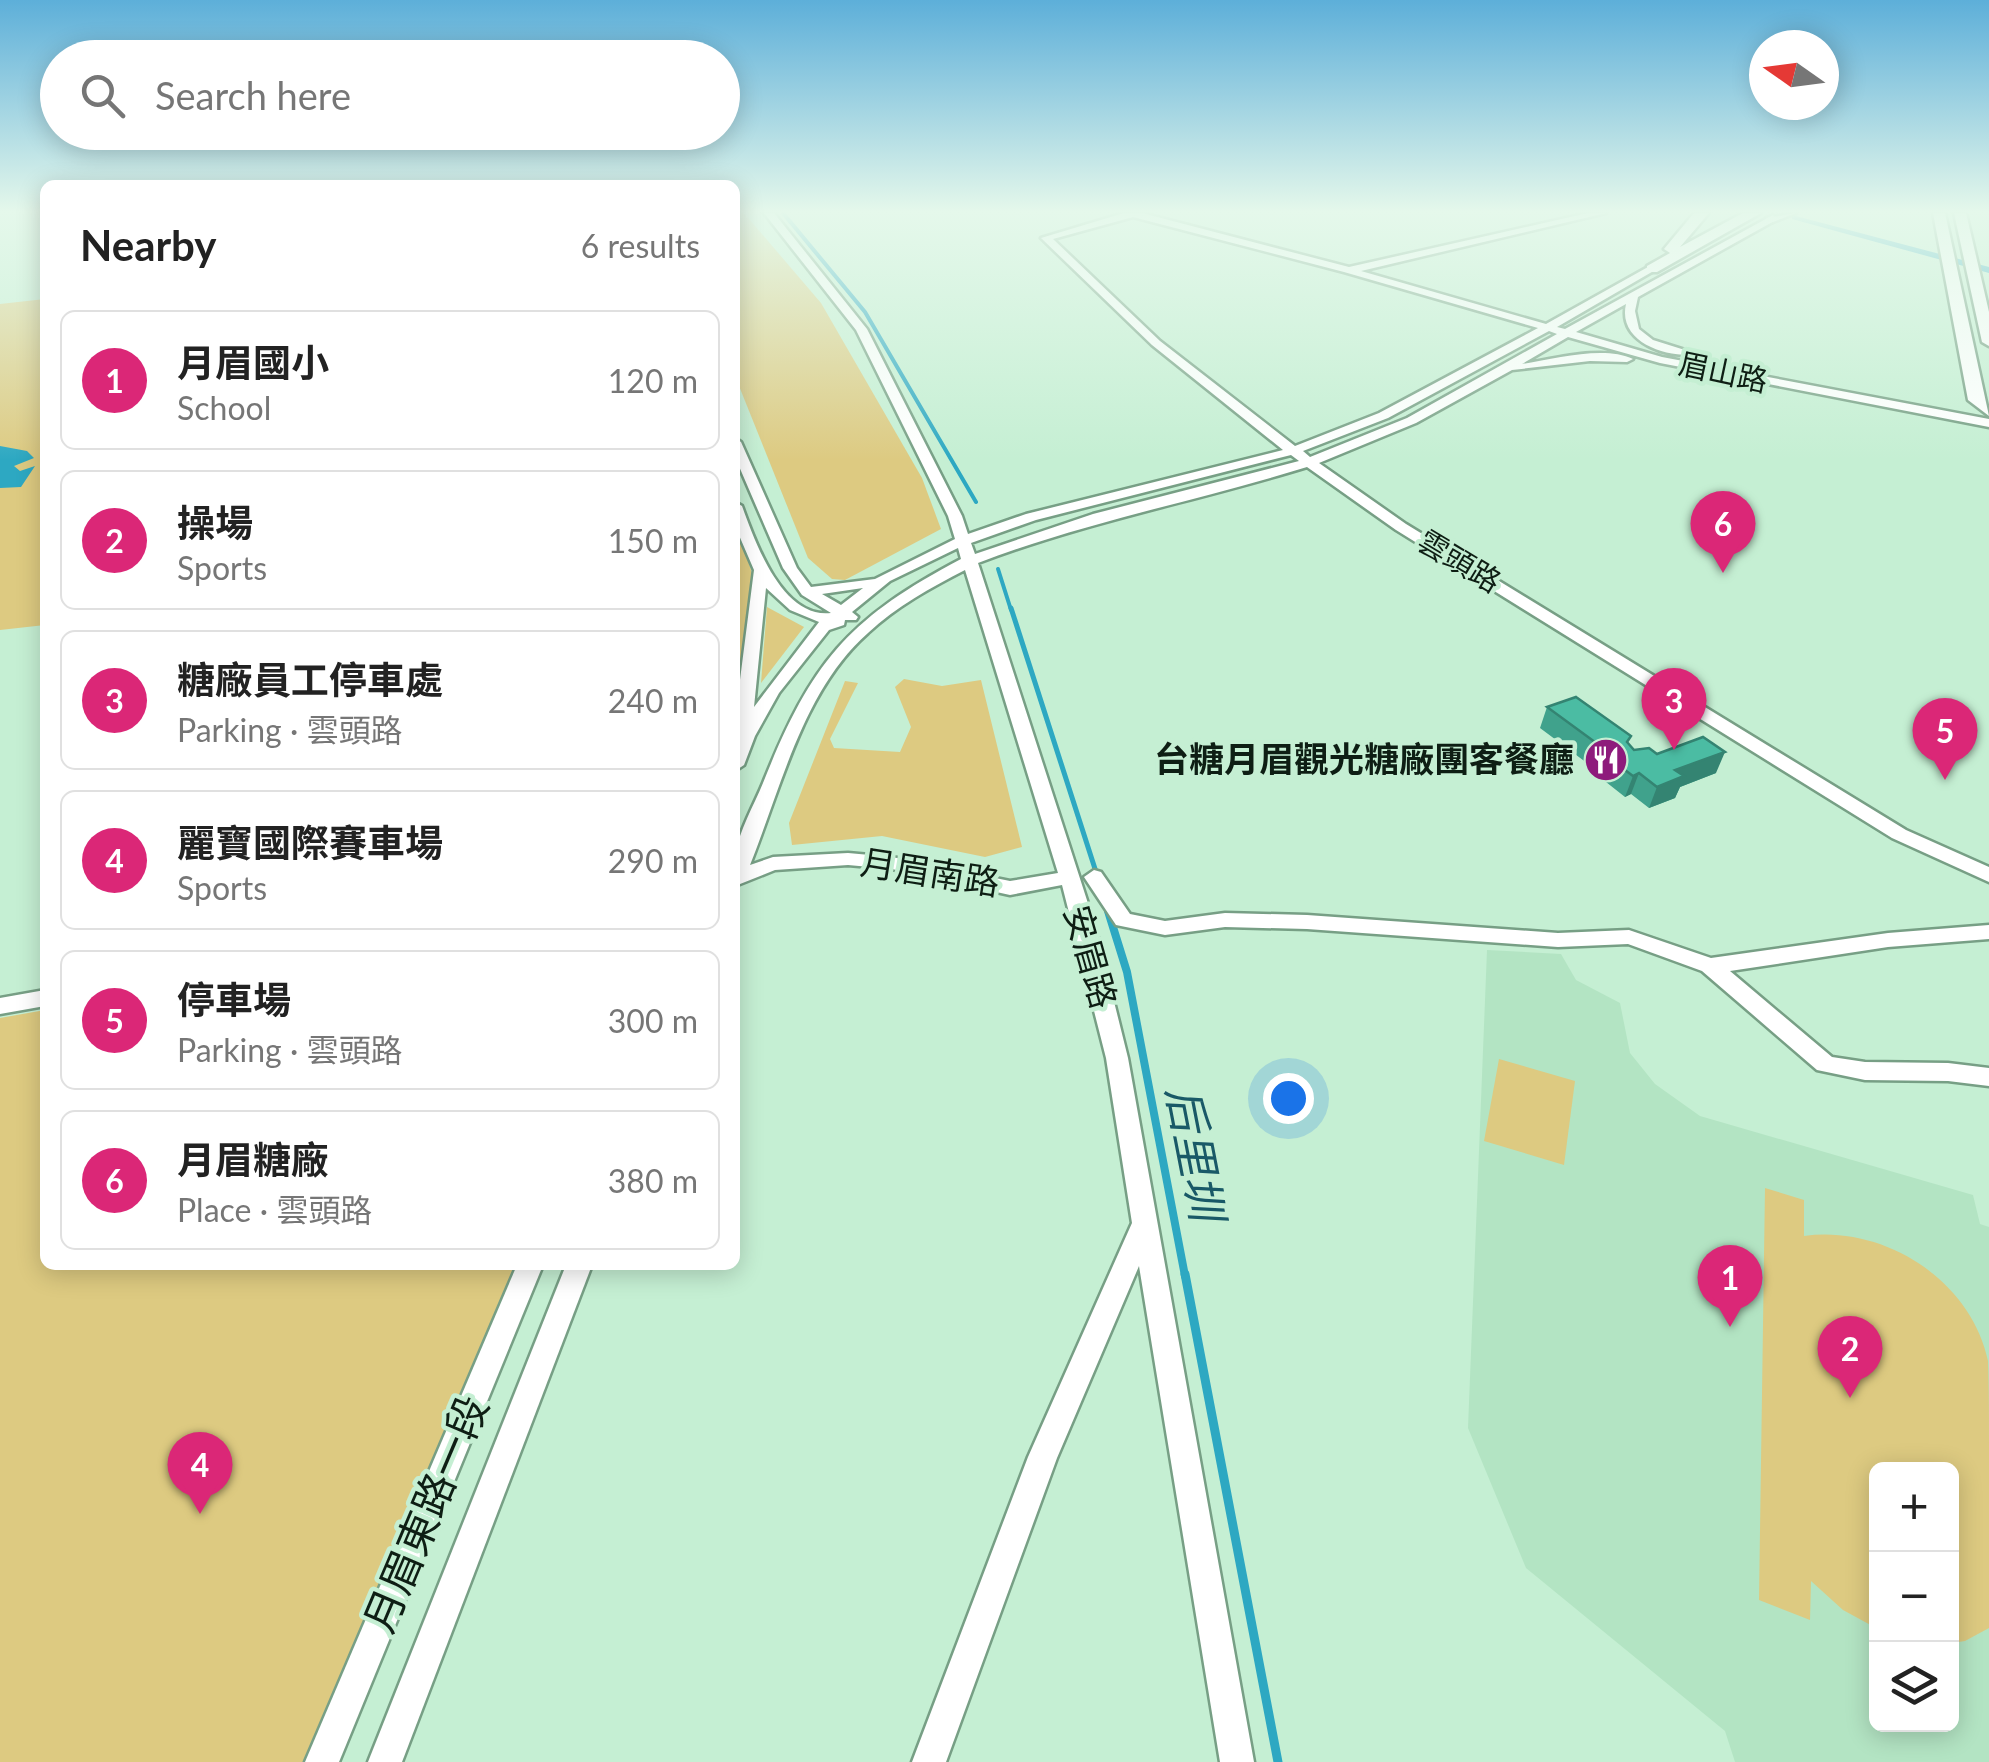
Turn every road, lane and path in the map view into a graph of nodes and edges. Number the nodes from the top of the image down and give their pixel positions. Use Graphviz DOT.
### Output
graph roads {
  1 [pos="834,295"];
  2 [pos="1106,295"];
  3 [pos="1437,295"];
  4 [pos="1605,295"];
  5 [pos="1639,295"];
  6 [pos="1955,295"];
  7 [pos="1979,295"];
  8 [pos="1634,298"];
  9 [pos="1548,327"];
  10 [pos="1571,331"];
  11 [pos="1989,342"];
  12 [pos="1660,360"];
  13 [pos="1500,372"];
  14 [pos="1989,416"];
  15 [pos="1295,451"];
  16 [pos="740,453"];
  17 [pos="1314,462"];
  18 [pos="740,519"];
  19 [pos="965,550"];
  20 [pos="760,573"];
  21 [pos="883,580"];
  22 [pos="806,592"];
  23 [pos="834,615"];
  24 [pos="864,627"];
  25 [pos="740,729"];
  26 [pos="740,742"];
  27 [pos="740,867"];
  28 [pos="1989,875"];
  29 [pos="740,877"];
  30 [pos="1094,877"];
  31 [pos="1067,878"];
  32 [pos="1989,932"];
  33 [pos="1710,966"];
  34 [pos="40,999"];
  35 [pos="0,1006"];
  36 [pos="1989,1077"];
  37 [pos="1146,1221"];
  38 [pos="528,1270"];
  39 [pos="577,1270"];
  40 [pos="322,1762"];
  41 [pos="385,1762"];
  42 [pos="929,1762"];
  43 [pos="1237,1762"];
  1 -- 19 [label="street, 安眉路"];
  2 -- 15 [label="street, 雲頭路"];
  3 -- 9 [label="street, 雲頭路"];
  4 -- 9 [label="street"];
  5 -- 8 [label="street"];
  6 -- 14 [label="main road"];
  7 -- 11 [label="main road"];
  8 -- 10 [label="street"];
  8 -- 14 [label="street"];
  9 -- 10 [label="street, 眉山路"];
  9 -- 15 [label="street"];
  10 -- 12 [label="street, 眉山路"];
  10 -- 13 [label="street"];
  10 -- 14 [label="street, 眉山路"];
  12 -- 13 [label="street"];
  12 -- 14 [label="street, 眉山路"];
  13 -- 17 [label="street"];
  15 -- 17 [label="street, 雲頭路"];
  15 -- 19 [label="street"];
  16 -- 22 [label="street"];
  17 -- 19 [label="street"];
  17 -- 28 [label="street, 雲頭路"];
  18 -- 20 [label="street"];
  19 -- 21 [label="street"];
  19 -- 24 [label="street"];
  19 -- 31 [label="street, 安眉路"];
  20 -- 23 [label="street"];
  20 -- 25 [label="street"];
  21 -- 22 [label="street"];
  21 -- 23 [label="street"];
  22 -- 23 [label="street"];
  23 -- 24 [label="street"];
  23 -- 26 [label="street"];
  24 -- 27 [label="street"];
  29 -- 31 [label="street, 月眉南路"];
  30 -- 33 [label="street"];
  31 -- 37 [label="street, 安眉路"];
  32 -- 33 [label="street"];
  33 -- 36 [label="street"];
  34 -- 35 [label="street"];
  37 -- 42 [label="street"];
  37 -- 43 [label="street, 安眉路"];
  38 -- 40 [label="street, 月眉東路一段"];
  39 -- 41 [label="street, 月眉東路一段"];
}
